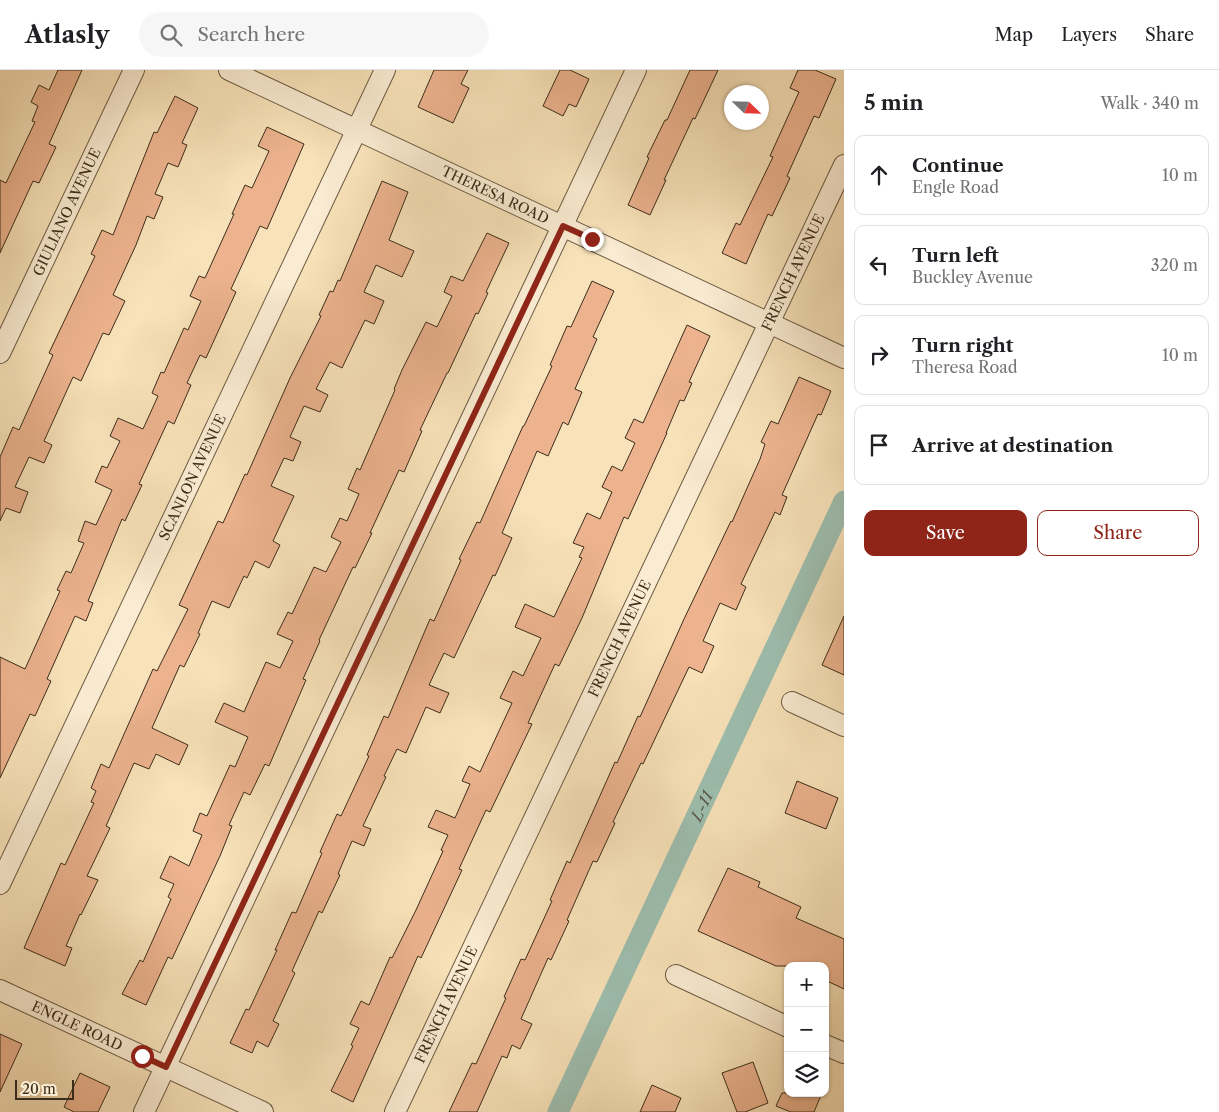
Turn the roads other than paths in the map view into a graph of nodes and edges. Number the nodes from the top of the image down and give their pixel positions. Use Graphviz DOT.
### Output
graph roads {
  1 [pos="134,70"];
  2 [pos="229,70"];
  3 [pos="385,70"];
  4 [pos="636,70"];
  5 [pos="357,130"];
  6 [pos="844,164"];
  7 [pos="563,226"];
  8 [pos="770,322"];
  9 [pos="0,353"];
  10 [pos="844,358"];
  11 [pos="792,702"];
  12 [pos="844,726"];
  13 [pos="0,884"];
  14 [pos="676,975"];
  15 [pos="0,990"];
  16 [pos="784,1025"];
  17 [pos="829,1047"];
  18 [pos="844,1053"];
  19 [pos="166,1067"];
  20 [pos="144,1112"];
  21 [pos="263,1112"];
  22 [pos="395,1112"];
  1 -- 9 [label="street, GIULIANO AVENUE"];
  2 -- 5 [label="street, THERESA ROAD"];
  3 -- 5 [label="street, SCANLON AVENUE"];
  4 -- 7 [label="street"];
  5 -- 7 [label="street, THERESA ROAD"];
  5 -- 13 [label="street, SCANLON AVENUE"];
  6 -- 8 [label="street, FRENCH AVENUE"];
  7 -- 8 [label="street, THERESA ROAD"];
  7 -- 19 [label="street"];
  8 -- 10 [label="street, THERESA ROAD"];
  8 -- 22 [label="street, FRENCH AVENUE"];
  11 -- 12 [label="street"];
  14 -- 16 [label="street"];
  15 -- 19 [label="street, ENGLE ROAD"];
  17 -- 18 [label="street"];
  19 -- 20 [label="street"];
  19 -- 21 [label="street, ENGLE ROAD"];
}
